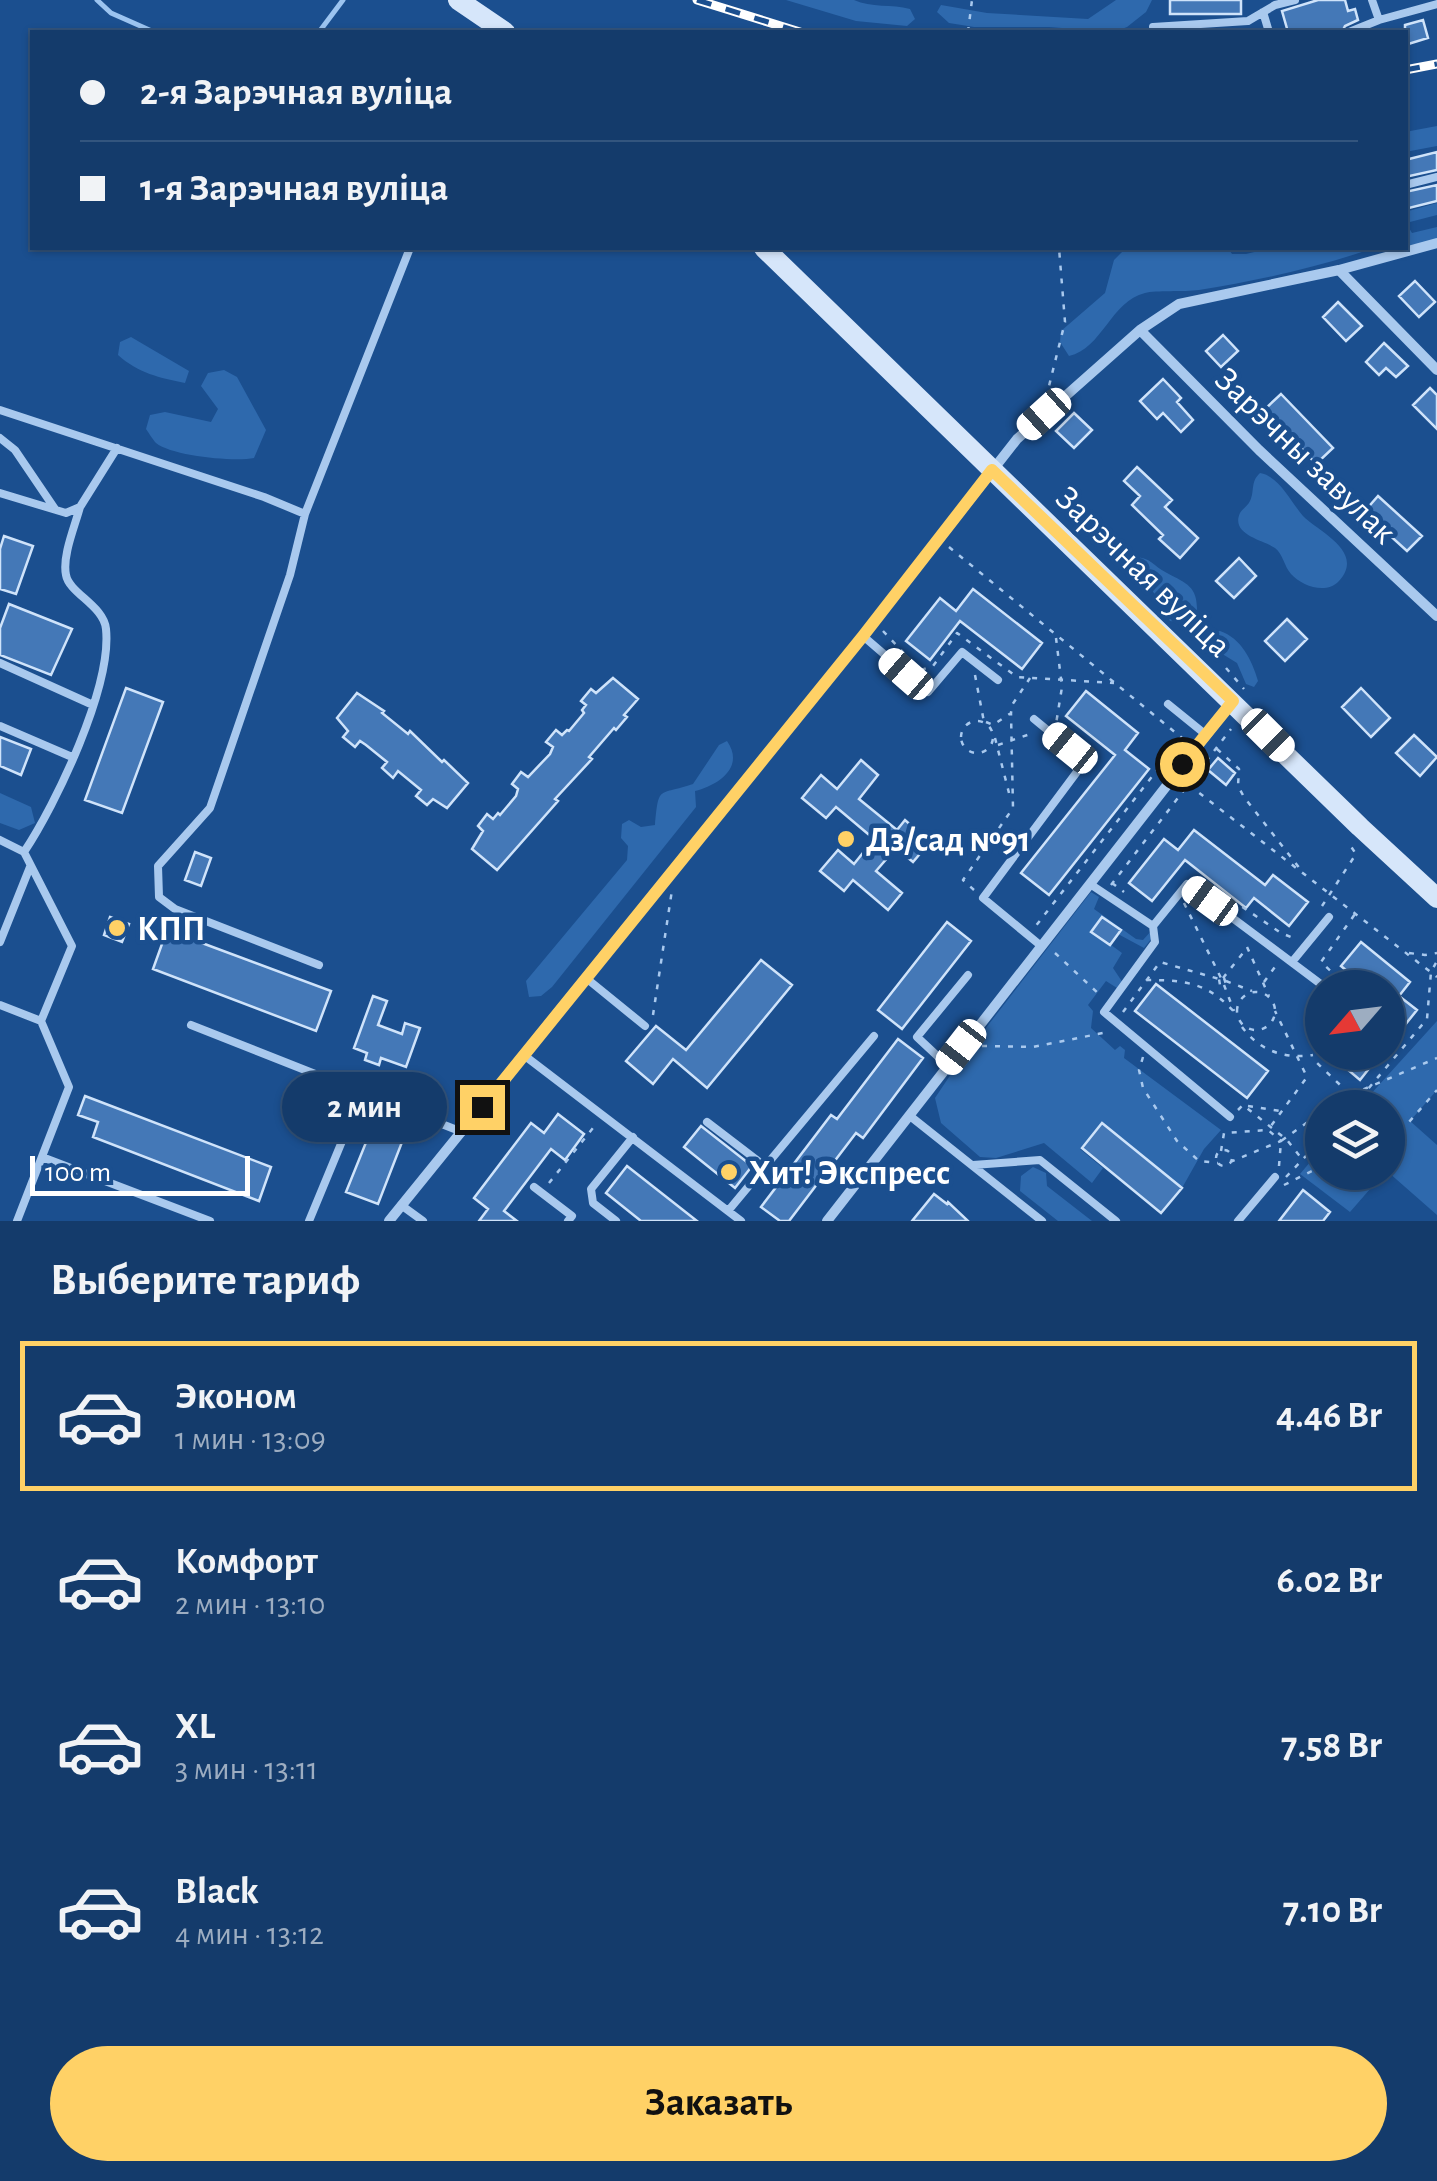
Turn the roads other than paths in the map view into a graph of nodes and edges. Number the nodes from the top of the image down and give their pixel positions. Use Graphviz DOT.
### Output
graph roads {
  1 [pos="458,0"];
  2 [pos="1295,0"];
  3 [pos="1372,0"];
  4 [pos="1437,4"];
  5 [pos="1263,12"];
  6 [pos="1379,20"];
  7 [pos="1154,28"];
  8 [pos="498,30"];
  9 [pos="1269,30"];
  10 [pos="1354,30"];
  11 [pos="1437,177"];
  12 [pos="1408,184"];
  13 [pos="1437,242"];
  14 [pos="1408,247"];
  15 [pos="409,250"];
  16 [pos="766,250"];
  17 [pos="1381,252"];
  18 [pos="1338,270"];
  19 [pos="1140,330"];
  20 [pos="1437,370"];
  21 [pos="0,410"];
  22 [pos="0,438"];
  23 [pos="117,448"];
  24 [pos="992,470"];
  25 [pos="0,493"];
  26 [pos="80,507"];
  27 [pos="56,510"];
  28 [pos="305,514"];
  29 [pos="1437,616"];
  30 [pos="863,636"];
  31 [pos="0,663"];
  32 [pos="998,680"];
  33 [pos="1239,703"];
  34 [pos="1168,704"];
  35 [pos="93,705"];
  36 [pos="1034,719"];
  37 [pos="0,726"];
  38 [pos="1205,734"];
  39 [pos="72,756"];
  40 [pos="0,840"];
  41 [pos="24,852"];
  42 [pos="30,867"];
  43 [pos="1090,884"];
  44 [pos="1437,898"];
  45 [pos="1329,917"];
  46 [pos="1153,926"];
  47 [pos="0,942"];
  48 [pos="1042,944"];
  49 [pos="1292,962"];
  50 [pos="319,964"];
  51 [pos="1305,972"];
  52 [pos="968,975"];
  53 [pos="586,978"];
  54 [pos="0,1005"];
  55 [pos="41,1021"];
  56 [pos="191,1025"];
  57 [pos="645,1026"];
  58 [pos="874,1036"];
  59 [pos="525,1056"];
  60 [pos="947,1065"];
  61 [pos="362,1093"];
  62 [pos="910,1116"];
  63 [pos="1230,1117"];
  64 [pos="708,1122"];
  65 [pos="462,1132"];
  66 [pos="633,1137"];
  67 [pos="42,1157"];
  68 [pos="972,1166"];
  69 [pos="766,1167"];
  70 [pos="1279,1177"];
  71 [pos="538,1189"];
  72 [pos="401,1206"];
  73 [pos="728,1211"];
  74 [pos="309,1220"];
  75 [pos="17,1221"];
  76 [pos="210,1221"];
  77 [pos="389,1221"];
  78 [pos="423,1221"];
  79 [pos="568,1221"];
  80 [pos="616,1221"];
  81 [pos="741,1221"];
  82 [pos="826,1221"];
  83 [pos="1042,1221"];
  84 [pos="1116,1221"];
  85 [pos="1238,1221"];
  1 -- 8 [label="street"];
  2 -- 5 [label="lane"];
  3 -- 6 [label="lane"];
  4 -- 6 [label="lane"];
  5 -- 7 [label="lane"];
  5 -- 9 [label="lane"];
  6 -- 10 [label="lane"];
  11 -- 12 [label="lane"];
  13 -- 14 [label="street"];
  15 -- 28 [label="lane"];
  16 -- 24 [label="street, Зарэчная вуліца"];
  17 -- 18 [label="street"];
  18 -- 19 [label="street"];
  18 -- 20 [label="street"];
  19 -- 24 [label="street"];
  19 -- 29 [label="street, Зарэчны завулак"];
  21 -- 23 [label="lane"];
  22 -- 27 [label="lane"];
  23 -- 26 [label="lane"];
  23 -- 28 [label="lane"];
  24 -- 30 [label="street"];
  24 -- 33 [label="street, Зарэчная вуліца"];
  25 -- 27 [label="lane"];
  26 -- 27 [label="lane"];
  26 -- 35 [label="lane"];
  28 -- 50 [label="lane"];
  30 -- 32 [label="lane"];
  30 -- 53 [label="street"];
  31 -- 35 [label="lane"];
  33 -- 38 [label="street"];
  33 -- 44 [label="street, Зарэчная вуліца"];
  34 -- 38 [label="lane"];
  35 -- 39 [label="lane"];
  36 -- 48 [label="lane"];
  37 -- 39 [label="lane"];
  38 -- 43 [label="street"];
  39 -- 41 [label="lane"];
  40 -- 41 [label="lane"];
  41 -- 42 [label="lane"];
  42 -- 47 [label="lane"];
  42 -- 55 [label="lane"];
  43 -- 46 [label="lane"];
  43 -- 48 [label="street"];
  45 -- 49 [label="lane"];
  46 -- 49 [label="lane"];
  46 -- 63 [label="lane"];
  48 -- 60 [label="street"];
  49 -- 51 [label="lane"];
  52 -- 60 [label="lane"];
  53 -- 57 [label="lane"];
  53 -- 59 [label="street"];
  54 -- 55 [label="lane"];
  55 -- 67 [label="lane"];
  56 -- 61 [label="lane"];
  58 -- 69 [label="lane"];
  59 -- 65 [label="street"];
  59 -- 66 [label="lane"];
  60 -- 62 [label="street"];
  61 -- 65 [label="lane"];
  61 -- 74 [label="lane"];
  62 -- 68 [label="lane"];
  62 -- 82 [label="street"];
  64 -- 69 [label="lane"];
  65 -- 72 [label="street"];
  66 -- 73 [label="lane"];
  66 -- 80 [label="lane"];
  67 -- 75 [label="lane"];
  67 -- 76 [label="lane"];
  68 -- 83 [label="lane"];
  68 -- 84 [label="lane"];
  69 -- 73 [label="lane"];
  70 -- 85 [label="lane"];
  71 -- 79 [label="lane"];
  72 -- 77 [label="street"];
  72 -- 78 [label="lane"];
  73 -- 81 [label="lane"];
}
